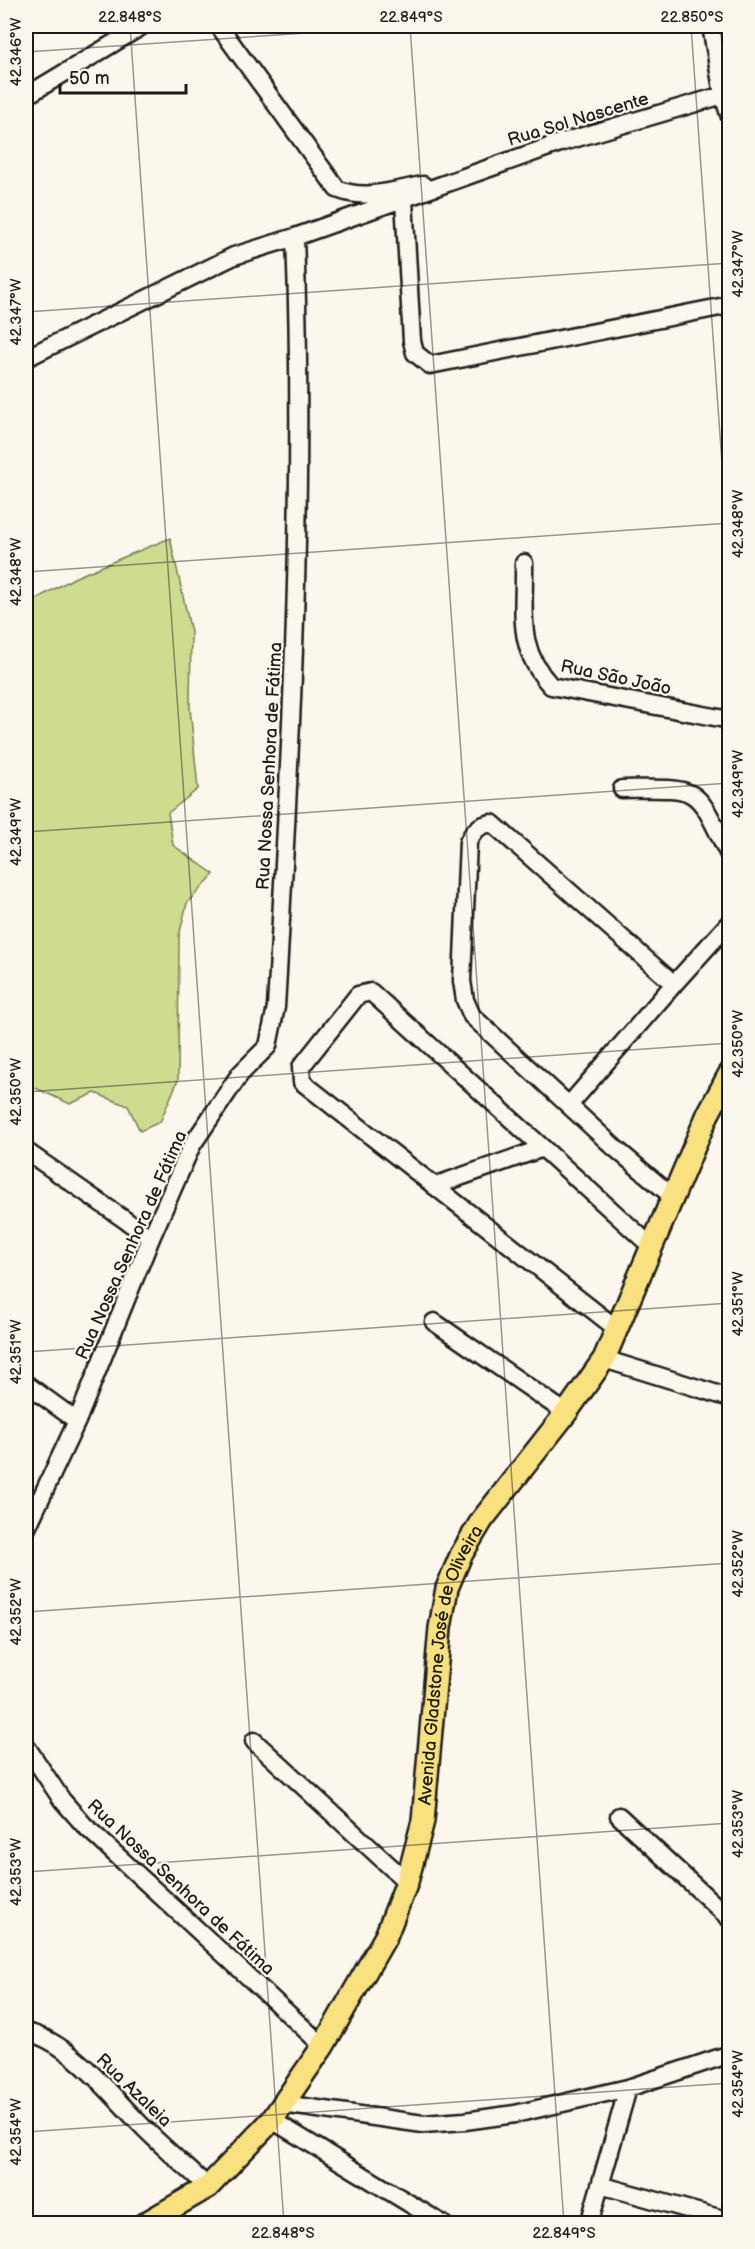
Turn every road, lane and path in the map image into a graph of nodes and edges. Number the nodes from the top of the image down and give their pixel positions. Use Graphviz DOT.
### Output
graph roads {
  1 [pos="141,26"];
  2 [pos="219,26"];
  3 [pos="716,28"];
  4 [pos="723,95"];
  5 [pos="26,96"];
  6 [pos="729,117"];
  7 [pos="445,182"];
  8 [pos="404,200"];
  9 [pos="295,237"];
  10 [pos="729,305"];
  11 [pos="26,358"];
  12 [pos="524,563"];
  13 [pos="729,720"];
  14 [pos="622,789"];
  15 [pos="729,856"];
  16 [pos="729,922"];
  17 [pos="674,984"];
  18 [pos="729,1072"];
  19 [pos="570,1104"];
  20 [pos="543,1148"];
  21 [pos="26,1151"];
  22 [pos="434,1186"];
  23 [pos="673,1197"];
  24 [pos="151,1238"];
  25 [pos="652,1247"];
  26 [pos="434,1322"];
  27 [pos="617,1329"];
  28 [pos="604,1359"];
  29 [pos="26,1384"];
  30 [pos="729,1398"];
  31 [pos="566,1413"];
  32 [pos="77,1421"];
  33 [pos="26,1530"];
  34 [pos="254,1741"];
  35 [pos="26,1746"];
  36 [pos="619,1816"];
  37 [pos="407,1882"];
  38 [pos="729,1919"];
  39 [pos="26,2032"];
  40 [pos="323,2046"];
  41 [pos="729,2054"];
  42 [pos="628,2088"];
  43 [pos="278,2112"];
  44 [pos="600,2185"];
  45 [pos="208,2187"];
  46 [pos="729,2222"];
  47 [pos="144,2223"];
  48 [pos="443,2223"];
  49 [pos="588,2223"];
  1 -- 5 [label="street"];
  2 -- 7 [label="street, Rua Sol Nascente"];
  3 -- 4 [label="street"];
  4 -- 6 [label="street"];
  4 -- 7 [label="street, Rua Sol Nascente"];
  7 -- 8 [label="street, Rua Sol Nascente"];
  8 -- 9 [label="street, Rua Sol Nascente"];
  8 -- 10 [label="street"];
  9 -- 11 [label="street"];
  9 -- 24 [label="street, Rua Nossa Senhora de Fátima"];
  12 -- 13 [label="street, Rua São João"];
  14 -- 15 [label="street"];
  16 -- 17 [label="street"];
  17 -- 19 [label="street"];
  17 -- 19 [label="street"];
  18 -- 23 [label="main road, Avenida Gladstone José de Oliveira"];
  19 -- 23 [label="street"];
  20 -- 22 [label="street"];
  20 -- 22 [label="street"];
  20 -- 25 [label="street"];
  21 -- 24 [label="street"];
  22 -- 27 [label="street"];
  23 -- 25 [label="main road, Avenida Gladstone José de Oliveira"];
  24 -- 32 [label="street, Rua Nossa Senhora de Fátima"];
  25 -- 27 [label="main road, Avenida Gladstone José de Oliveira"];
  26 -- 31 [label="street"];
  27 -- 28 [label="main road, Avenida Gladstone José de Oliveira"];
  28 -- 30 [label="street"];
  28 -- 31 [label="main road, Avenida Gladstone José de Oliveira"];
  29 -- 32 [label="street"];
  31 -- 37 [label="main road, Avenida Gladstone José de Oliveira"];
  32 -- 33 [label="street, Rua Nossa Senhora de Fátima"];
  34 -- 37 [label="street"];
  35 -- 40 [label="street, Rua Nossa Senhora de Fátima"];
  36 -- 38 [label="street"];
  37 -- 40 [label="main road, Avenida Gladstone José de Oliveira"];
  39 -- 45 [label="street, Rua Azaleia"];
  40 -- 43 [label="main road, Avenida Gladstone José de Oliveira"];
  41 -- 42 [label="street"];
  42 -- 43 [label="street"];
  42 -- 44 [label="street"];
  43 -- 45 [label="main road, Avenida Gladstone José de Oliveira"];
  43 -- 48 [label="street"];
  44 -- 46 [label="street"];
  44 -- 49 [label="street"];
  45 -- 47 [label="main road, Avenida Gladstone José de Oliveira"];
}
